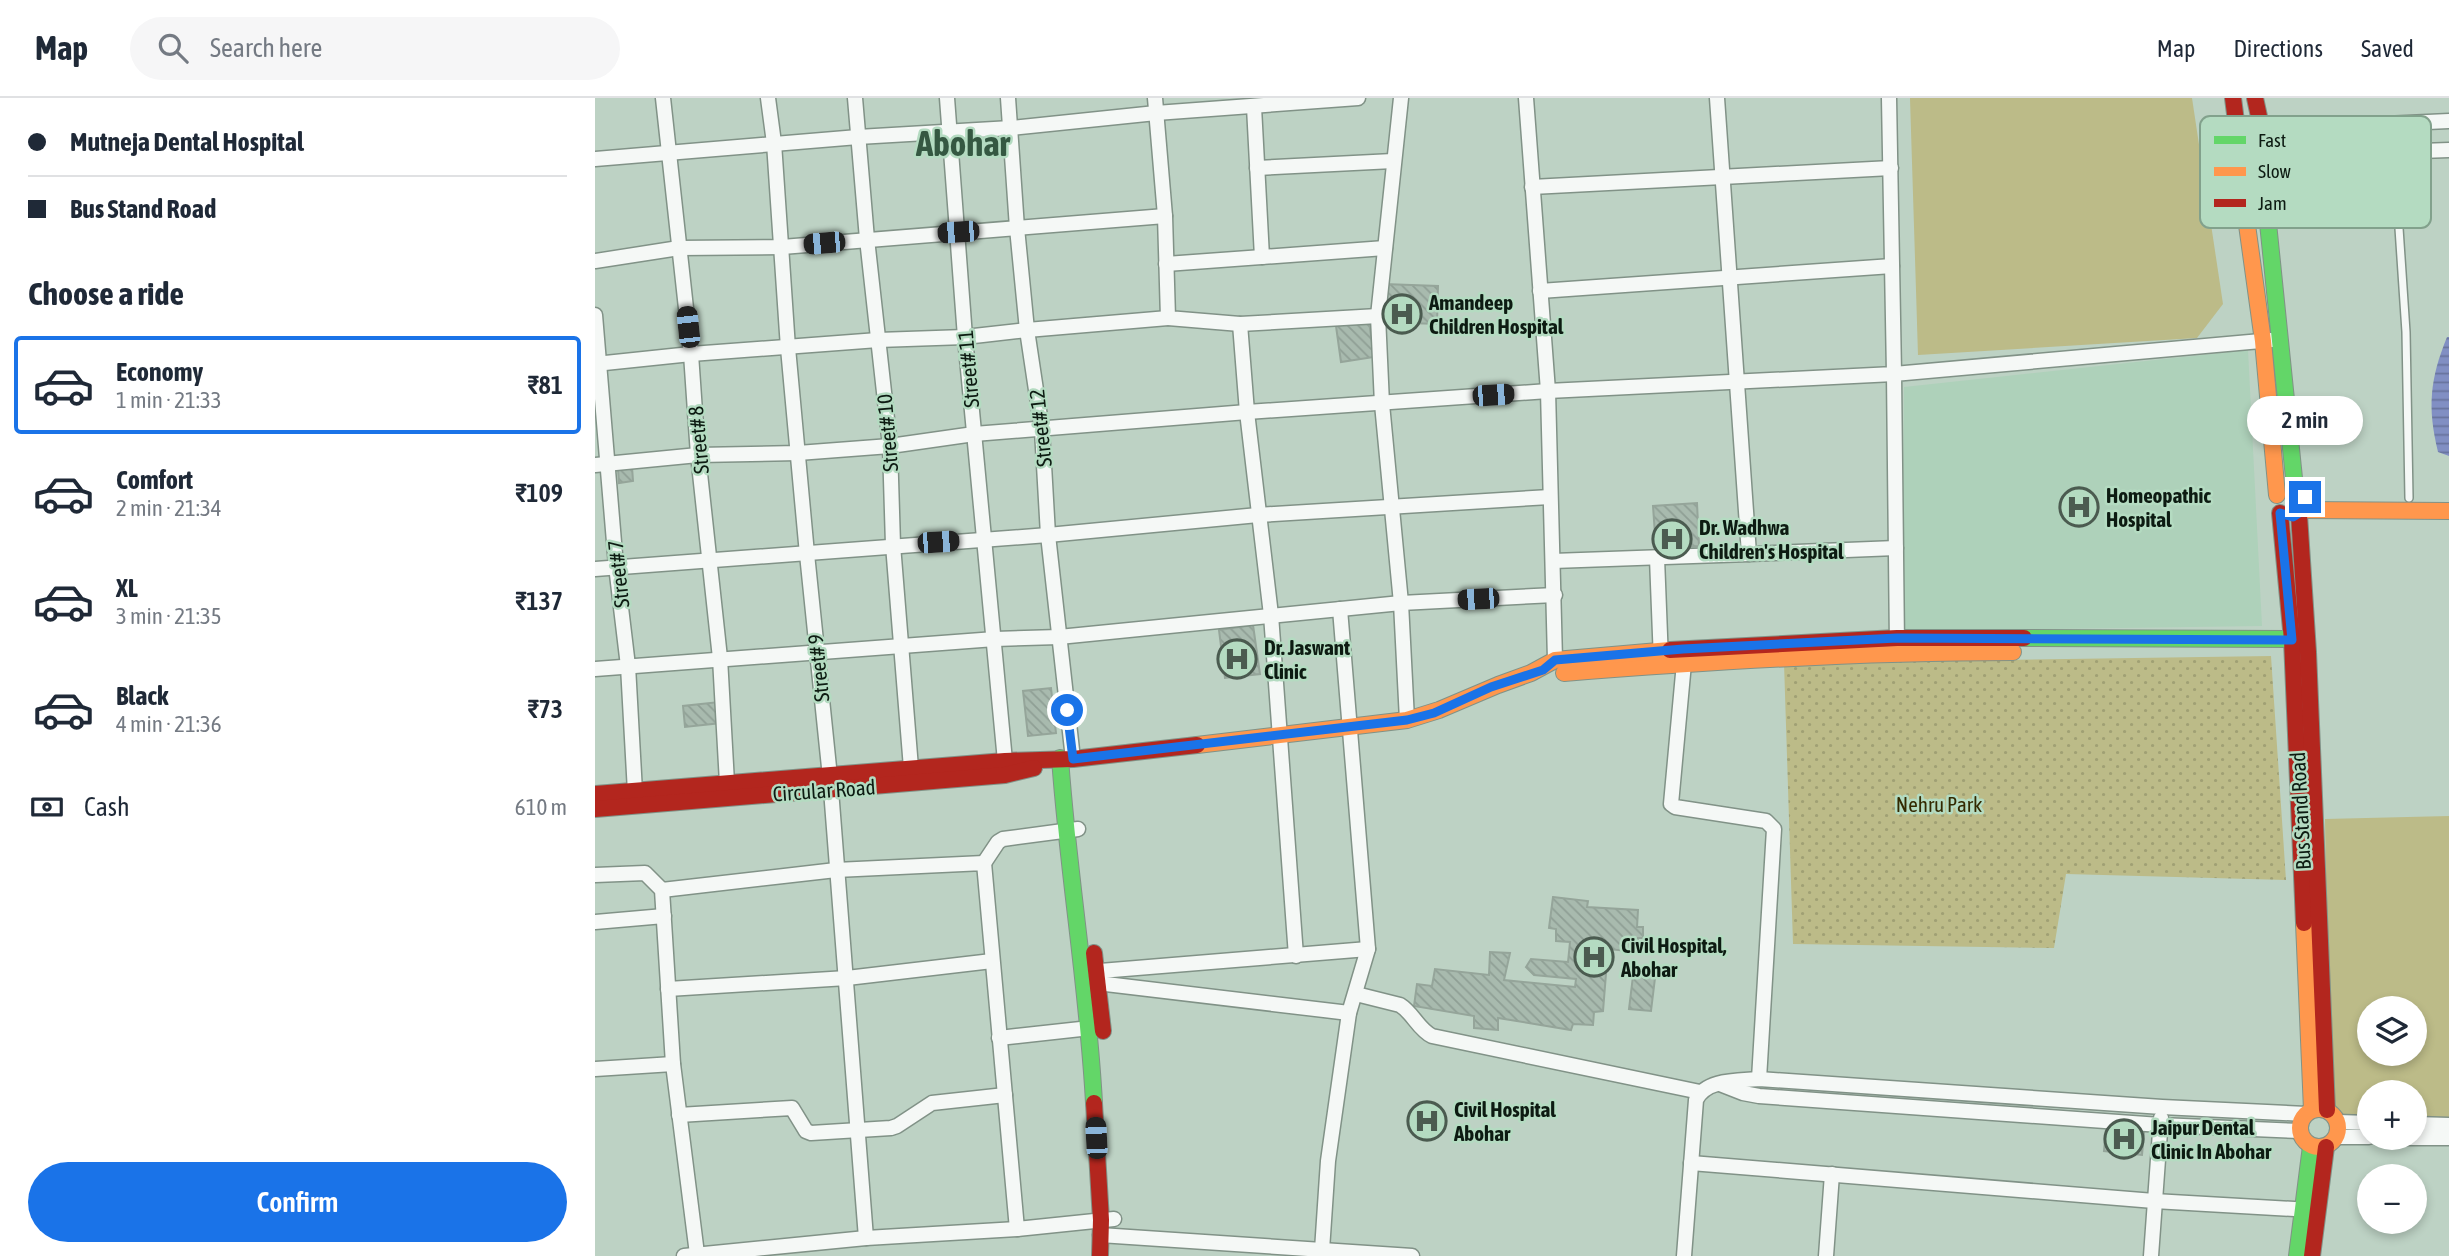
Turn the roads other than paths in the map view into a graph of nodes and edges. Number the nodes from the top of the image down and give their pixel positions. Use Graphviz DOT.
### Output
graph roads {
  1 [pos="663,98"];
  2 [pos="768,98"];
  3 [pos="855,98"];
  4 [pos="947,98"];
  5 [pos="1008,98"];
  6 [pos="1358,98"];
  7 [pos="1401,98"];
  8 [pos="1526,98"];
  9 [pos="1717,98"];
  10 [pos="1889,98"];
  11 [pos="2233,98"];
  12 [pos="2255,98"];
  13 [pos="1155,105"];
  14 [pos="1254,107"];
  15 [pos="2235,116"];
  16 [pos="2259,116"];
  17 [pos="2449,121"];
  18 [pos="2431,122"];
  19 [pos="1010,128"];
  20 [pos="950,130"];
  21 [pos="858,136"];
  22 [pos="774,144"];
  23 [pos="2431,150"];
  24 [pos="2449,150"];
  25 [pos="667,152"];
  26 [pos="595,159"];
  27 [pos="1393,161"];
  28 [pos="1257,168"];
  29 [pos="1891,168"];
  30 [pos="1721,175"];
  31 [pos="1532,187"];
  32 [pos="1165,216"];
  33 [pos="1017,228"];
  34 [pos="2247,228"];
  35 [pos="2272,228"];
  36 [pos="2400,228"];
  37 [pos="958,232"];
  38 [pos="867,239"];
  39 [pos="782,247"];
  40 [pos="679,248"];
  41 [pos="1385,248"];
  42 [pos="1262,257"];
  43 [pos="595,261"];
  44 [pos="1167,264"];
  45 [pos="1892,266"];
  46 [pos="1728,279"];
  47 [pos="1540,291"];
  48 [pos="595,315"];
  49 [pos="1378,316"];
  50 [pos="1168,318"];
  51 [pos="1240,324"];
  52 [pos="1027,330"];
  53 [pos="965,337"];
  54 [pos="2280,339"];
  55 [pos="878,340"];
  56 [pos="2263,341"];
  57 [pos="789,348"];
  58 [pos="691,354"];
  59 [pos="596,364"];
  60 [pos="1894,374"];
  61 [pos="1737,380"];
  62 [pos="1548,391"];
  63 [pos="1382,404"];
  64 [pos="1247,412"];
  65 [pos="1042,430"];
  66 [pos="974,435"];
  67 [pos="890,446"];
  68 [pos="798,453"];
  69 [pos="698,455"];
  70 [pos="601,465"];
  71 [pos="2277,495"];
  72 [pos="1550,497"];
  73 [pos="2409,498"];
  74 [pos="2449,498"];
  75 [pos="2301,502"];
  76 [pos="1392,505"];
  77 [pos="2449,511"];
  78 [pos="2280,513"];
  79 [pos="1258,515"];
  80 [pos="1048,535"];
  81 [pos="983,539"];
  82 [pos="893,545"];
  83 [pos="1896,548"];
  84 [pos="807,554"];
  85 [pos="1749,554"];
  86 [pos="1657,558"];
  87 [pos="709,559"];
  88 [pos="1553,561"];
  89 [pos="616,566"];
  90 [pos="595,569"];
  91 [pos="1555,595"];
  92 [pos="1401,603"];
  93 [pos="1340,609"];
  94 [pos="1271,615"];
  95 [pos="1059,637"];
  96 [pos="995,639"];
  97 [pos="1897,645"];
  98 [pos="2300,645"];
  99 [pos="901,646"];
  100 [pos="816,651"];
  101 [pos="720,658"];
  102 [pos="1661,658"];
  103 [pos="1684,663"];
  104 [pos="1549,665"];
  105 [pos="628,666"];
  106 [pos="595,669"];
  107 [pos="1407,720"];
  108 [pos="1350,726"];
  109 [pos="1280,734"];
  110 [pos="1061,759"];
  111 [pos="1005,761"];
  112 [pos="911,768"];
  113 [pos="727,783"];
  114 [pos="831,784"];
  115 [pos="635,792"];
  116 [pos="595,794"];
  117 [pos="595,809"];
  118 [pos="1072,830"];
  119 [pos="983,863"];
  120 [pos="836,870"];
  121 [pos="595,875"];
  122 [pos="663,890"];
  123 [pos="664,916"];
  124 [pos="595,922"];
  125 [pos="1368,949"];
  126 [pos="1296,956"];
  127 [pos="992,961"];
  128 [pos="1091,977"];
  129 [pos="847,978"];
  130 [pos="669,989"];
  131 [pos="1356,994"];
  132 [pos="1349,1013"];
  133 [pos="1096,1028"];
  134 [pos="999,1038"];
  135 [pos="673,1064"];
  136 [pos="595,1069"];
  137 [pos="1759,1079"];
  138 [pos="1720,1084"];
  139 [pos="1700,1092"];
  140 [pos="1005,1095"];
  141 [pos="2162,1107"];
  142 [pos="679,1115"];
  143 [pos="2357,1124"];
  144 [pos="2427,1124"];
  145 [pos="2160,1125"];
  146 [pos="2449,1125"];
  147 [pos="2322,1126"];
  148 [pos="857,1130"];
  149 [pos="2300,1132"];
  150 [pos="2357,1134"];
  151 [pos="2427,1139"];
  152 [pos="2449,1139"];
  153 [pos="1691,1163"];
  154 [pos="1832,1174"];
  155 [pos="2154,1201"];
  156 [pos="2310,1210"];
  157 [pos="1107,1228"];
  158 [pos="1017,1229"];
  159 [pos="866,1238"];
  160 [pos="1172,1249"];
  161 [pos="1269,1252"];
  162 [pos="1328,1253"];
  163 [pos="691,1255"];
  164 [pos="1100,1256"];
  165 [pos="1113,1256"];
  166 [pos="1412,1256"];
  167 [pos="1684,1256"];
  168 [pos="1826,1256"];
  169 [pos="2151,1256"];
  170 [pos="2297,1256"];
  171 [pos="2312,1256"];
  1 -- 25 [label="street, Street# 8"];
  2 -- 22 [label="street, Street# 9"];
  3 -- 21 [label="street, Street# 10"];
  4 -- 20 [label="street, Street# 11"];
  5 -- 19 [label="street, Street# 12"];
  6 -- 14 [label="street"];
  7 -- 27 [label="street"];
  8 -- 31 [label="street"];
  9 -- 30 [label="street"];
  10 -- 29 [label="street"];
  11 -- 15 [label="main road, Bus Stand Road"];
  12 -- 16 [label="main road, Bus Stand Road"];
  13 -- 14 [label="street"];
  13 -- 19 [label="street"];
  13 -- 32 [label="street"];
  14 -- 28 [label="street"];
  17 -- 18 [label="street"];
  19 -- 20 [label="street"];
  19 -- 33 [label="street, Street# 12"];
  20 -- 21 [label="street"];
  20 -- 37 [label="street, Street# 11"];
  21 -- 22 [label="street"];
  21 -- 38 [label="street, Street# 10"];
  22 -- 25 [label="street"];
  22 -- 39 [label="street, Street# 9"];
  23 -- 24 [label="street"];
  25 -- 26 [label="street"];
  25 -- 40 [label="street, Street# 8"];
  27 -- 28 [label="street"];
  27 -- 41 [label="street"];
  28 -- 42 [label="street"];
  29 -- 30 [label="street"];
  29 -- 45 [label="street"];
  30 -- 31 [label="street"];
  30 -- 46 [label="street"];
  31 -- 47 [label="street"];
  32 -- 33 [label="street"];
  32 -- 44 [label="street"];
  33 -- 37 [label="street"];
  33 -- 52 [label="street, Street# 12"];
  34 -- 56 [label="main road, Bus Stand Road"];
  35 -- 54 [label="main road, Bus Stand Road"];
  36 -- 73 [label="lane"];
  37 -- 38 [label="street"];
  37 -- 53 [label="street, Street# 11"];
  38 -- 39 [label="street"];
  38 -- 55 [label="street, Street# 10"];
  39 -- 40 [label="street"];
  39 -- 57 [label="street, Street# 9"];
  40 -- 43 [label="street"];
  40 -- 58 [label="street, Street# 8"];
  41 -- 42 [label="street"];
  41 -- 49 [label="street"];
  42 -- 44 [label="street"];
  44 -- 50 [label="street"];
  45 -- 46 [label="street"];
  45 -- 60 [label="street"];
  46 -- 47 [label="street"];
  46 -- 61 [label="street"];
  47 -- 62 [label="street"];
  48 -- 59 [label="street, Street# 7"];
  49 -- 51 [label="street"];
  49 -- 63 [label="street"];
  50 -- 51 [label="street"];
  50 -- 52 [label="street"];
  51 -- 64 [label="street"];
  52 -- 53 [label="street"];
  52 -- 65 [label="street, Street# 12"];
  53 -- 55 [label="street"];
  53 -- 66 [label="street, Street# 11"];
  54 -- 56 [label="street"];
  54 -- 75 [label="main road, Bus Stand Road"];
  55 -- 57 [label="street"];
  55 -- 67 [label="street, Street# 10"];
  56 -- 60 [label="street"];
  56 -- 71 [label="main road, Bus Stand Road"];
  57 -- 58 [label="street"];
  57 -- 68 [label="street, Street# 9"];
  58 -- 59 [label="street"];
  58 -- 69 [label="street, Street# 8"];
  59 -- 70 [label="street, Street# 7"];
  60 -- 61 [label="street"];
  60 -- 83 [label="street"];
  61 -- 62 [label="street"];
  61 -- 85 [label="street"];
  62 -- 63 [label="street"];
  62 -- 72 [label="street"];
  63 -- 64 [label="street"];
  63 -- 76 [label="street"];
  64 -- 65 [label="street"];
  64 -- 79 [label="street"];
  65 -- 66 [label="street"];
  65 -- 80 [label="street, Street# 12"];
  66 -- 67 [label="street"];
  66 -- 81 [label="street, Street# 11"];
  67 -- 68 [label="street"];
  67 -- 82 [label="street, Street# 10"];
  68 -- 69 [label="street"];
  68 -- 84 [label="street, Street# 9"];
  69 -- 70 [label="street"];
  69 -- 87 [label="street, Street# 8"];
  70 -- 89 [label="street, Street# 7"];
  71 -- 75 [label="main road"];
  71 -- 78 [label="main road, Bus Stand Road"];
  72 -- 76 [label="street"];
  72 -- 88 [label="street"];
  73 -- 74 [label="main road"];
  73 -- 75 [label="main road"];
  75 -- 77 [label="main road"];
  75 -- 78 [label="main road"];
  75 -- 98 [label="main road, Bus Stand Road"];
  76 -- 79 [label="street"];
  76 -- 92 [label="street"];
  78 -- 98 [label="main road, Bus Stand Road"];
  79 -- 80 [label="street"];
  79 -- 94 [label="street"];
  80 -- 81 [label="street"];
  80 -- 95 [label="street, Street# 12"];
  81 -- 82 [label="street"];
  81 -- 96 [label="street, Street# 11"];
  82 -- 84 [label="street"];
  82 -- 99 [label="street, Street# 10"];
  83 -- 85 [label="street"];
  83 -- 97 [label="street"];
  84 -- 87 [label="street"];
  84 -- 100 [label="street, Street# 9"];
  85 -- 86 [label="street"];
  86 -- 88 [label="street"];
  86 -- 102 [label="street"];
  87 -- 89 [label="street"];
  87 -- 101 [label="street, Street# 8"];
  88 -- 91 [label="street"];
  89 -- 90 [label="street"];
  89 -- 105 [label="street, Street# 7"];
  91 -- 92 [label="street"];
  91 -- 104 [label="street"];
  92 -- 93 [label="street"];
  92 -- 107 [label="street"];
  93 -- 94 [label="street"];
  93 -- 108 [label="street"];
  94 -- 95 [label="street"];
  94 -- 109 [label="street"];
  95 -- 96 [label="street"];
  95 -- 110 [label="street, Street# 12"];
  96 -- 99 [label="street"];
  96 -- 111 [label="street, Street# 11"];
  97 -- 98 [label="main road, Circular Road"];
  97 -- 102 [label="main road, Circular Road"];
  97 -- 103 [label="main road, Circular Road"];
  98 -- 147 [label="main road, Bus Stand Road"];
  99 -- 100 [label="street"];
  99 -- 112 [label="street, Street# 10"];
  100 -- 101 [label="street"];
  100 -- 114 [label="street, Street# 9"];
  101 -- 105 [label="street"];
  101 -- 113 [label="street, Street# 8"];
  102 -- 103 [label="main road, Circular Road"];
  102 -- 104 [label="main road, Circular Road"];
  103 -- 137 [label="street"];
  104 -- 107 [label="main road, Circular Road"];
  105 -- 106 [label="street"];
  105 -- 115 [label="street, Street# 7"];
  107 -- 108 [label="main road, Circular Road"];
  108 -- 109 [label="main road, Circular Road"];
  108 -- 125 [label="street"];
  109 -- 110 [label="main road, Circular Road"];
  109 -- 126 [label="street"];
  110 -- 111 [label="main road, Circular Road"];
  110 -- 114 [label="main road, Circular Road"];
  110 -- 118 [label="main road"];
  111 -- 112 [label="main road, Circular Road"];
  112 -- 114 [label="main road, Circular Road"];
  113 -- 114 [label="main road, Circular Road"];
  113 -- 115 [label="main road, Circular Road"];
  114 -- 117 [label="main road, Circular Road"];
  114 -- 120 [label="street, Street# 9"];
  115 -- 116 [label="main road, Circular Road"];
  118 -- 119 [label="street"];
  118 -- 128 [label="main road"];
  119 -- 120 [label="street"];
  119 -- 127 [label="street"];
  120 -- 122 [label="street"];
  120 -- 129 [label="street, Street# 9"];
  121 -- 122 [label="street"];
  122 -- 123 [label="street"];
  123 -- 124 [label="street"];
  123 -- 130 [label="street"];
  125 -- 126 [label="street"];
  125 -- 131 [label="street"];
  126 -- 128 [label="street"];
  127 -- 129 [label="street"];
  127 -- 134 [label="street"];
  128 -- 132 [label="street"];
  128 -- 133 [label="main road"];
  129 -- 130 [label="street"];
  129 -- 148 [label="street, Street# 9"];
  130 -- 135 [label="street"];
  131 -- 132 [label="street"];
  131 -- 139 [label="street"];
  132 -- 162 [label="street"];
  133 -- 134 [label="street"];
  133 -- 157 [label="main road"];
  134 -- 140 [label="street"];
  135 -- 136 [label="street"];
  135 -- 142 [label="street"];
  137 -- 138 [label="street"];
  137 -- 141 [label="street"];
  138 -- 139 [label="street"];
  138 -- 145 [label="street"];
  139 -- 153 [label="street"];
  140 -- 148 [label="street"];
  140 -- 158 [label="street"];
  141 -- 145 [label="street"];
  141 -- 147 [label="street"];
  142 -- 148 [label="street"];
  142 -- 163 [label="street"];
  143 -- 147 [label="street"];
  144 -- 146 [label="street"];
  145 -- 149 [label="street"];
  145 -- 155 [label="street"];
  147 -- 149 [label="main road"];
  147 -- 150 [label="street"];
  147 -- 156 [label="main road, Bus Stand Road"];
  148 -- 159 [label="street, Street# 9"];
  151 -- 152 [label="street"];
  153 -- 154 [label="street"];
  153 -- 167 [label="street"];
  154 -- 155 [label="street"];
  154 -- 168 [label="street"];
  155 -- 156 [label="street"];
  155 -- 169 [label="street"];
  156 -- 170 [label="main road"];
  156 -- 171 [label="main road"];
  157 -- 158 [label="street"];
  157 -- 160 [label="street"];
  157 -- 164 [label="main road"];
  157 -- 165 [label="main road"];
  158 -- 159 [label="street"];
  159 -- 163 [label="street"];
  160 -- 161 [label="street"];
  161 -- 162 [label="street"];
  162 -- 166 [label="street"];
}
